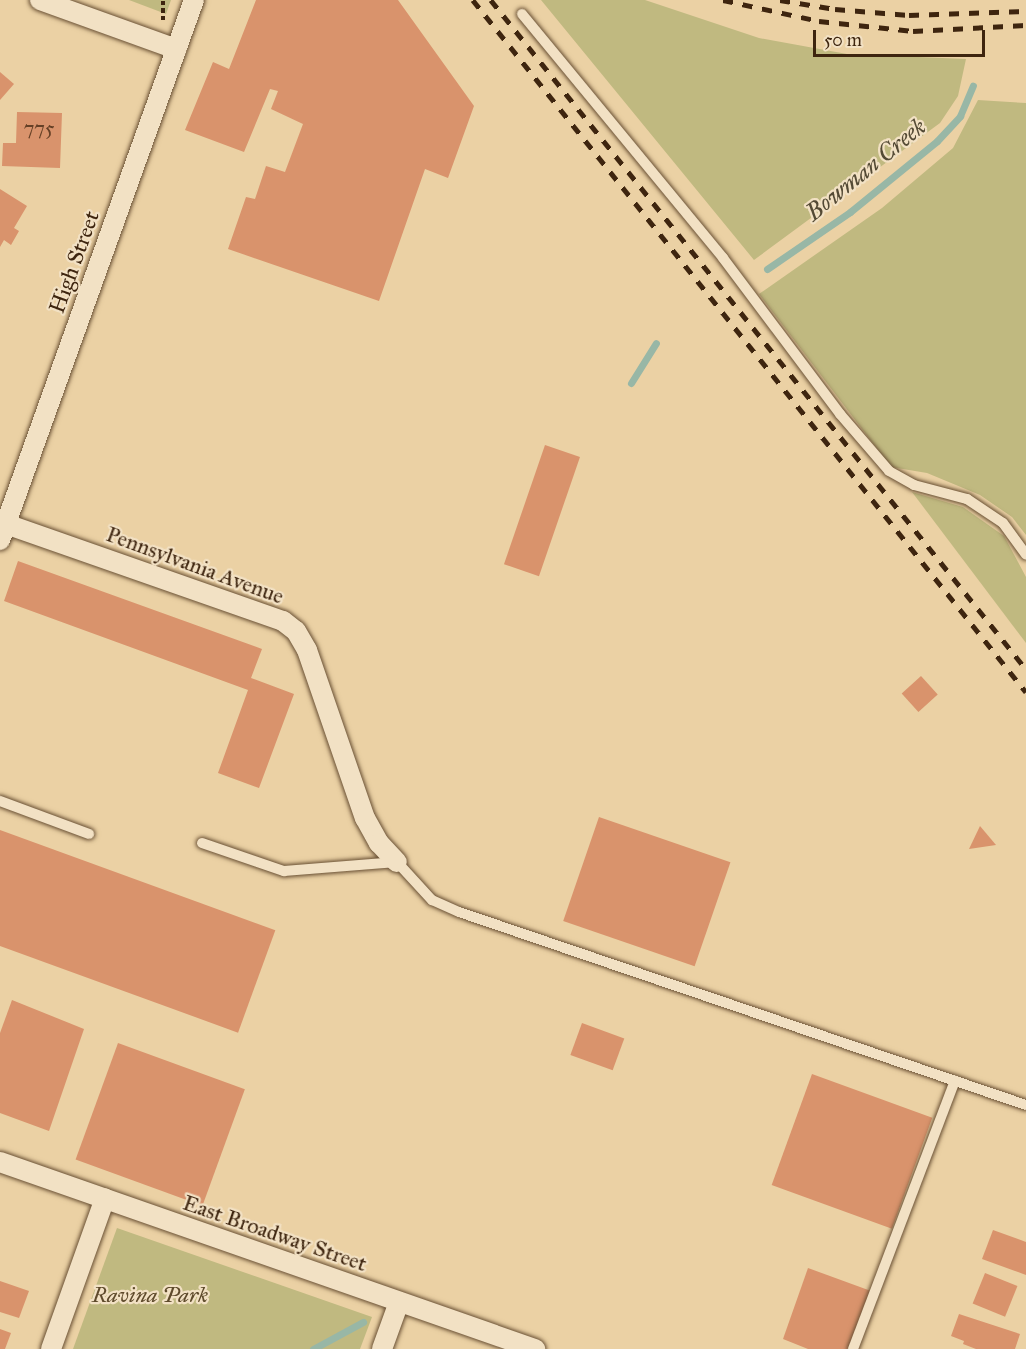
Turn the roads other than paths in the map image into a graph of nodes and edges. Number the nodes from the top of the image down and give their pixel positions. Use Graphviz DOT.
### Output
graph roads {
  1 [pos="40,0"];
  2 [pos="194,0"];
  3 [pos="522,14"];
  4 [pos="176,49"];
  5 [pos="3,532"];
  6 [pos="1026,555"];
  7 [pos="0,801"];
  8 [pos="89,834"];
  9 [pos="202,843"];
  10 [pos="397,862"];
  11 [pos="955,1081"];
  12 [pos="1026,1105"];
  13 [pos="0,1162"];
  14 [pos="105,1198"];
  15 [pos="399,1302"];
  16 [pos="522,1347"];
  17 [pos="51,1349"];
  18 [pos="382,1349"];
  19 [pos="854,1349"];
  1 -- 4 [label="street"];
  2 -- 4 [label="street, High Street"];
  3 -- 6 [label="lane"];
  4 -- 5 [label="street, High Street"];
  5 -- 10 [label="street, Pennsylvania Avenue"];
  7 -- 8 [label="lane"];
  9 -- 10 [label="lane"];
  10 -- 11 [label="lane"];
  11 -- 12 [label="lane"];
  11 -- 19 [label="lane"];
  13 -- 14 [label="street, East Broadway Street"];
  14 -- 15 [label="street, East Broadway Street"];
  14 -- 17 [label="street"];
  15 -- 16 [label="street, East Broadway Street"];
  15 -- 18 [label="street"];
}
